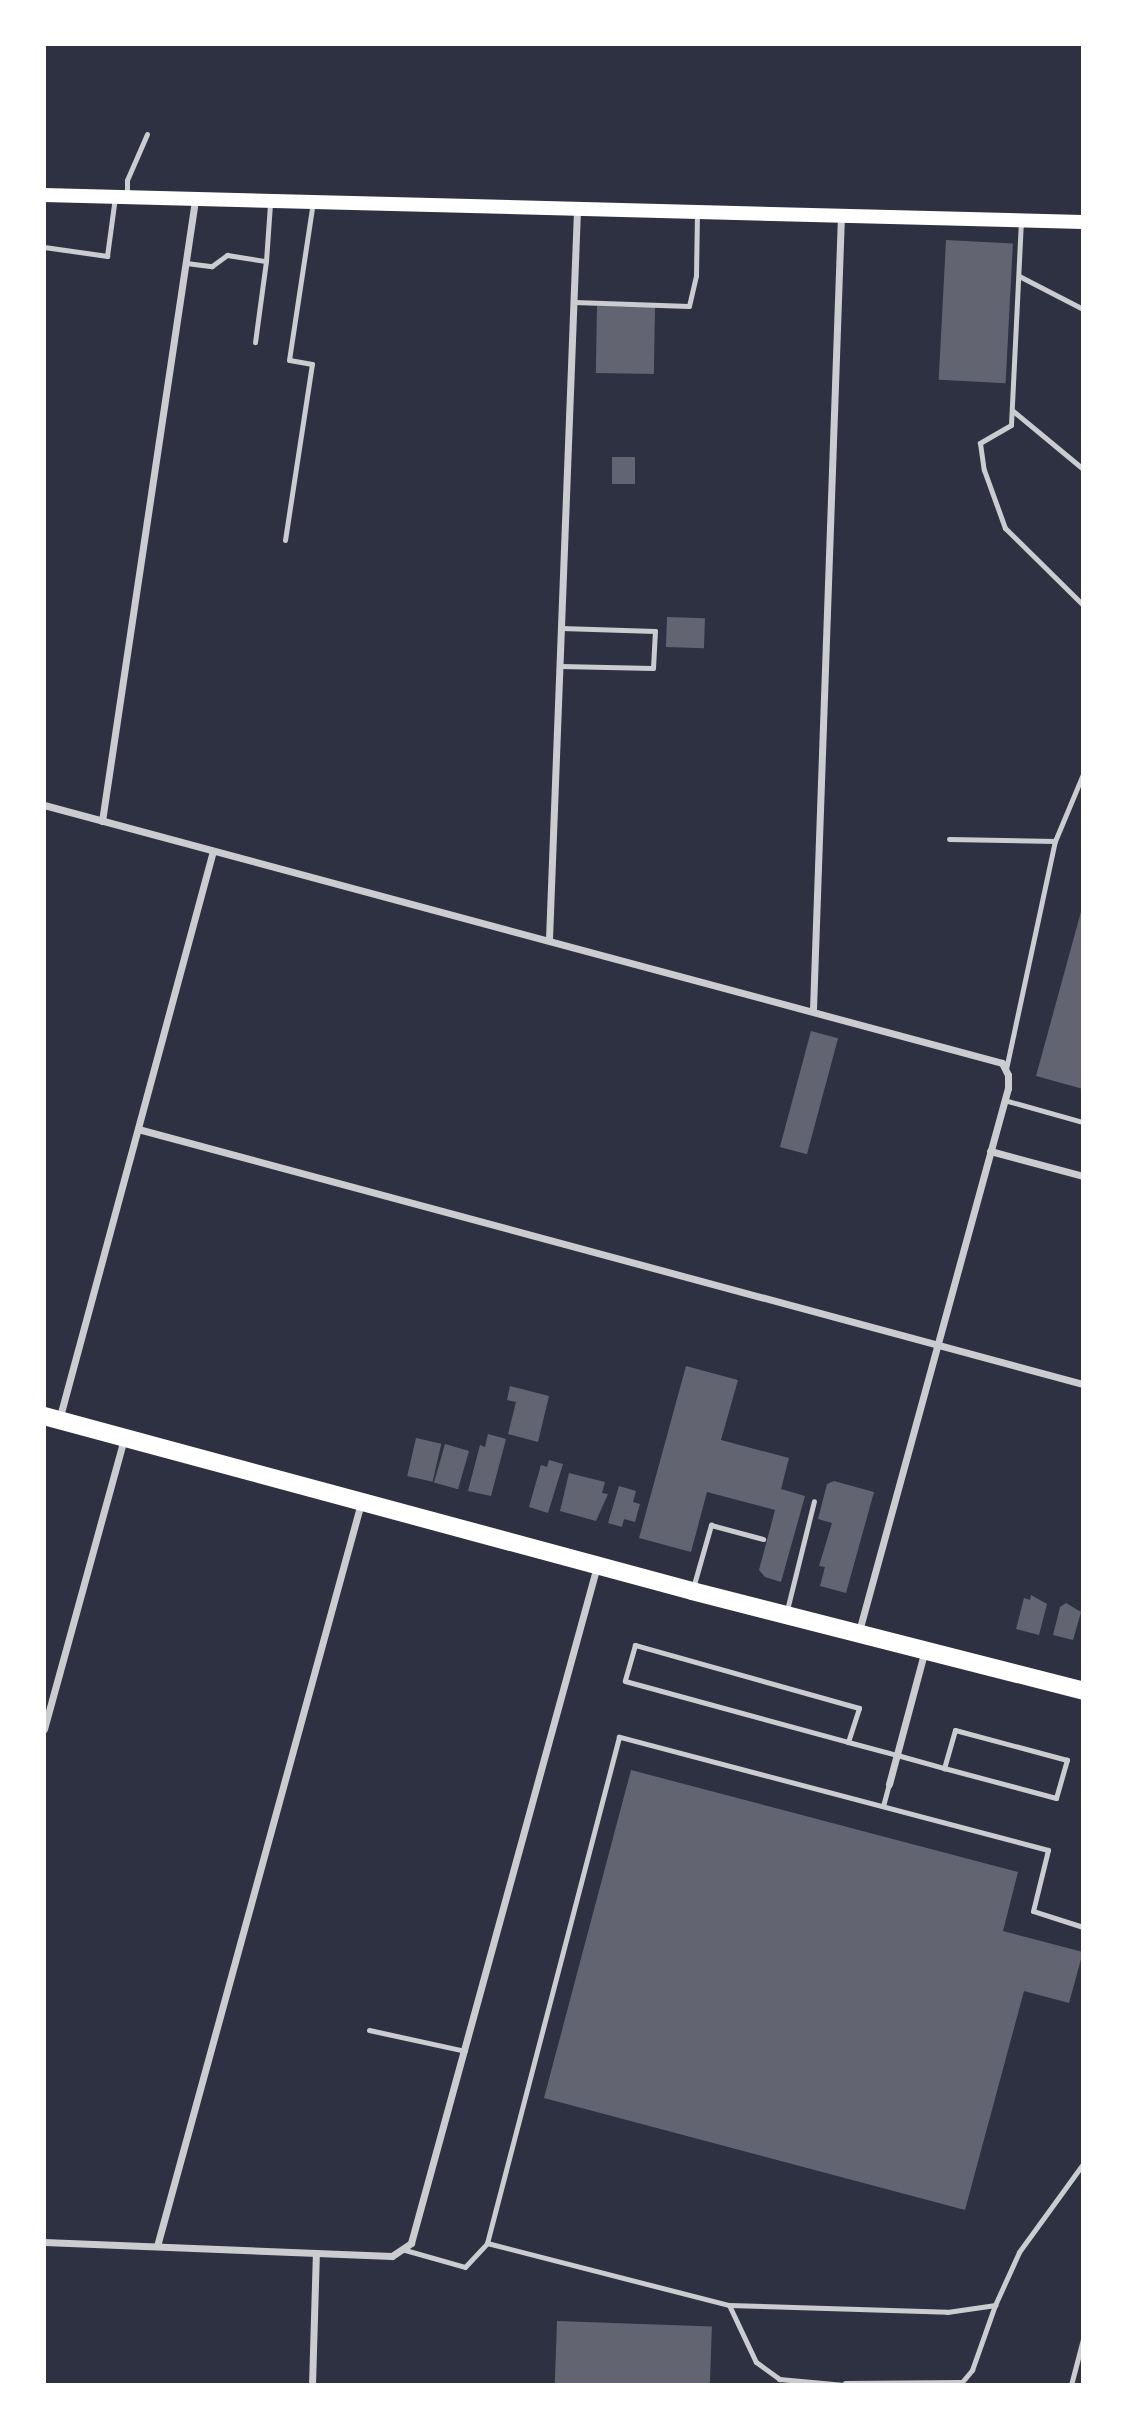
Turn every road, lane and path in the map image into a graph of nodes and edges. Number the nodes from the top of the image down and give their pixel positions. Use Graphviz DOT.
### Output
graph roads {
  1 [pos="148,134"];
  2 [pos="44,195"];
  3 [pos="121,197"];
  4 [pos="195,199"];
  5 [pos="270,201"];
  6 [pos="313,202"];
  7 [pos="577,208"];
  8 [pos="697,212"];
  9 [pos="841,216"];
  10 [pos="1021,220"];
  11 [pos="1083,222"];
  12 [pos="44,247"];
  13 [pos="266,261"];
  14 [pos="186,263"];
  15 [pos="1019,276"];
  16 [pos="574,302"];
  17 [pos="1083,309"];
  18 [pos="255,342"];
  19 [pos="1013,411"];
  20 [pos="1083,469"];
  21 [pos="285,540"];
  22 [pos="1083,605"];
  23 [pos="561,628"];
  24 [pos="560,666"];
  25 [pos="1083,774"];
  26 [pos="44,805"];
  27 [pos="102,821"];
  28 [pos="949,839"];
  29 [pos="1055,841"];
  30 [pos="214,851"];
  31 [pos="549,939"];
  32 [pos="813,1009"];
  33 [pos="1006,1069"];
  34 [pos="1004,1100"];
  35 [pos="1083,1122"];
  36 [pos="138,1129"];
  37 [pos="990,1151"];
  38 [pos="1083,1176"];
  39 [pos="935,1344"];
  40 [pos="1083,1384"];
  41 [pos="51,1418"];
  42 [pos="125,1439"];
  43 [pos="814,1501"];
  44 [pos="361,1503"];
  45 [pos="764,1539"];
  46 [pos="597,1565"];
  47 [pos="692,1591"];
  48 [pos="787,1612"];
  49 [pos="859,1631"];
  50 [pos="925,1649"];
  51 [pos="1083,1691"];
  52 [pos="44,1730"];
  53 [pos="848,1742"];
  54 [pos="897,1755"];
  55 [pos="944,1768"];
  56 [pos="889,1784"];
  57 [pos="883,1805"];
  58 [pos="1083,1927"];
  59 [pos="369,2030"];
  60 [pos="465,2051"];
  61 [pos="1083,2164"];
  62 [pos="44,2242"];
  63 [pos="487,2243"];
  64 [pos="157,2246"];
  65 [pos="402,2252"];
  66 [pos="316,2253"];
  67 [pos="729,2305"];
  68 [pos="995,2305"];
  69 [pos="1083,2342"];
  70 [pos="845,2384"];
  71 [pos="963,2384"];
  72 [pos="312,2385"];
  73 [pos="1071,2385"];
  1 -- 3 [label="lane"];
  2 -- 3 [label="main road"];
  3 -- 4 [label="main road"];
  3 -- 12 [label="lane"];
  4 -- 5 [label="main road"];
  4 -- 14 [label="street"];
  5 -- 6 [label="main road"];
  5 -- 13 [label="lane"];
  6 -- 7 [label="main road"];
  6 -- 21 [label="lane"];
  7 -- 8 [label="main road"];
  7 -- 16 [label="street"];
  8 -- 9 [label="main road"];
  8 -- 16 [label="lane"];
  9 -- 10 [label="main road"];
  9 -- 32 [label="street"];
  10 -- 11 [label="main road"];
  10 -- 15 [label="lane"];
  13 -- 14 [label="lane"];
  13 -- 18 [label="lane"];
  14 -- 27 [label="street"];
  15 -- 17 [label="lane"];
  15 -- 19 [label="lane"];
  16 -- 23 [label="street"];
  19 -- 20 [label="lane"];
  19 -- 22 [label="lane"];
  23 -- 24 [label="street"];
  23 -- 24 [label="lane"];
  24 -- 31 [label="street"];
  25 -- 29 [label="lane"];
  26 -- 27 [label="street"];
  27 -- 30 [label="street"];
  28 -- 29 [label="lane"];
  29 -- 33 [label="lane"];
  30 -- 31 [label="street"];
  30 -- 36 [label="street"];
  31 -- 32 [label="street"];
  32 -- 33 [label="street"];
  33 -- 34 [label="street"];
  34 -- 35 [label="lane"];
  34 -- 37 [label="street"];
  36 -- 39 [label="street"];
  36 -- 41 [label="street"];
  37 -- 38 [label="street"];
  37 -- 39 [label="street"];
  39 -- 40 [label="street"];
  39 -- 49 [label="street"];
  41 -- 42 [label="main road"];
  42 -- 44 [label="main road"];
  42 -- 52 [label="street"];
  43 -- 48 [label="lane"];
  44 -- 46 [label="main road"];
  44 -- 64 [label="street"];
  45 -- 47 [label="lane"];
  46 -- 47 [label="main road"];
  46 -- 60 [label="street"];
  47 -- 48 [label="main road"];
  48 -- 49 [label="main road"];
  49 -- 50 [label="main road"];
  50 -- 51 [label="main road"];
  50 -- 54 [label="street"];
  53 -- 53 [label="lane"];
  53 -- 54 [label="lane"];
  54 -- 55 [label="lane"];
  54 -- 56 [label="street"];
  55 -- 55 [label="lane"];
  56 -- 57 [label="lane"];
  57 -- 58 [label="lane"];
  57 -- 63 [label="lane"];
  59 -- 60 [label="lane"];
  60 -- 65 [label="street"];
  61 -- 68 [label="lane"];
  62 -- 64 [label="street"];
  63 -- 65 [label="lane"];
  63 -- 67 [label="lane"];
  64 -- 66 [label="street"];
  65 -- 66 [label="street"];
  66 -- 72 [label="street"];
  67 -- 68 [label="lane"];
  67 -- 70 [label="lane"];
  68 -- 71 [label="lane"];
  69 -- 73 [label="lane"];
  70 -- 71 [label="lane"];
}
